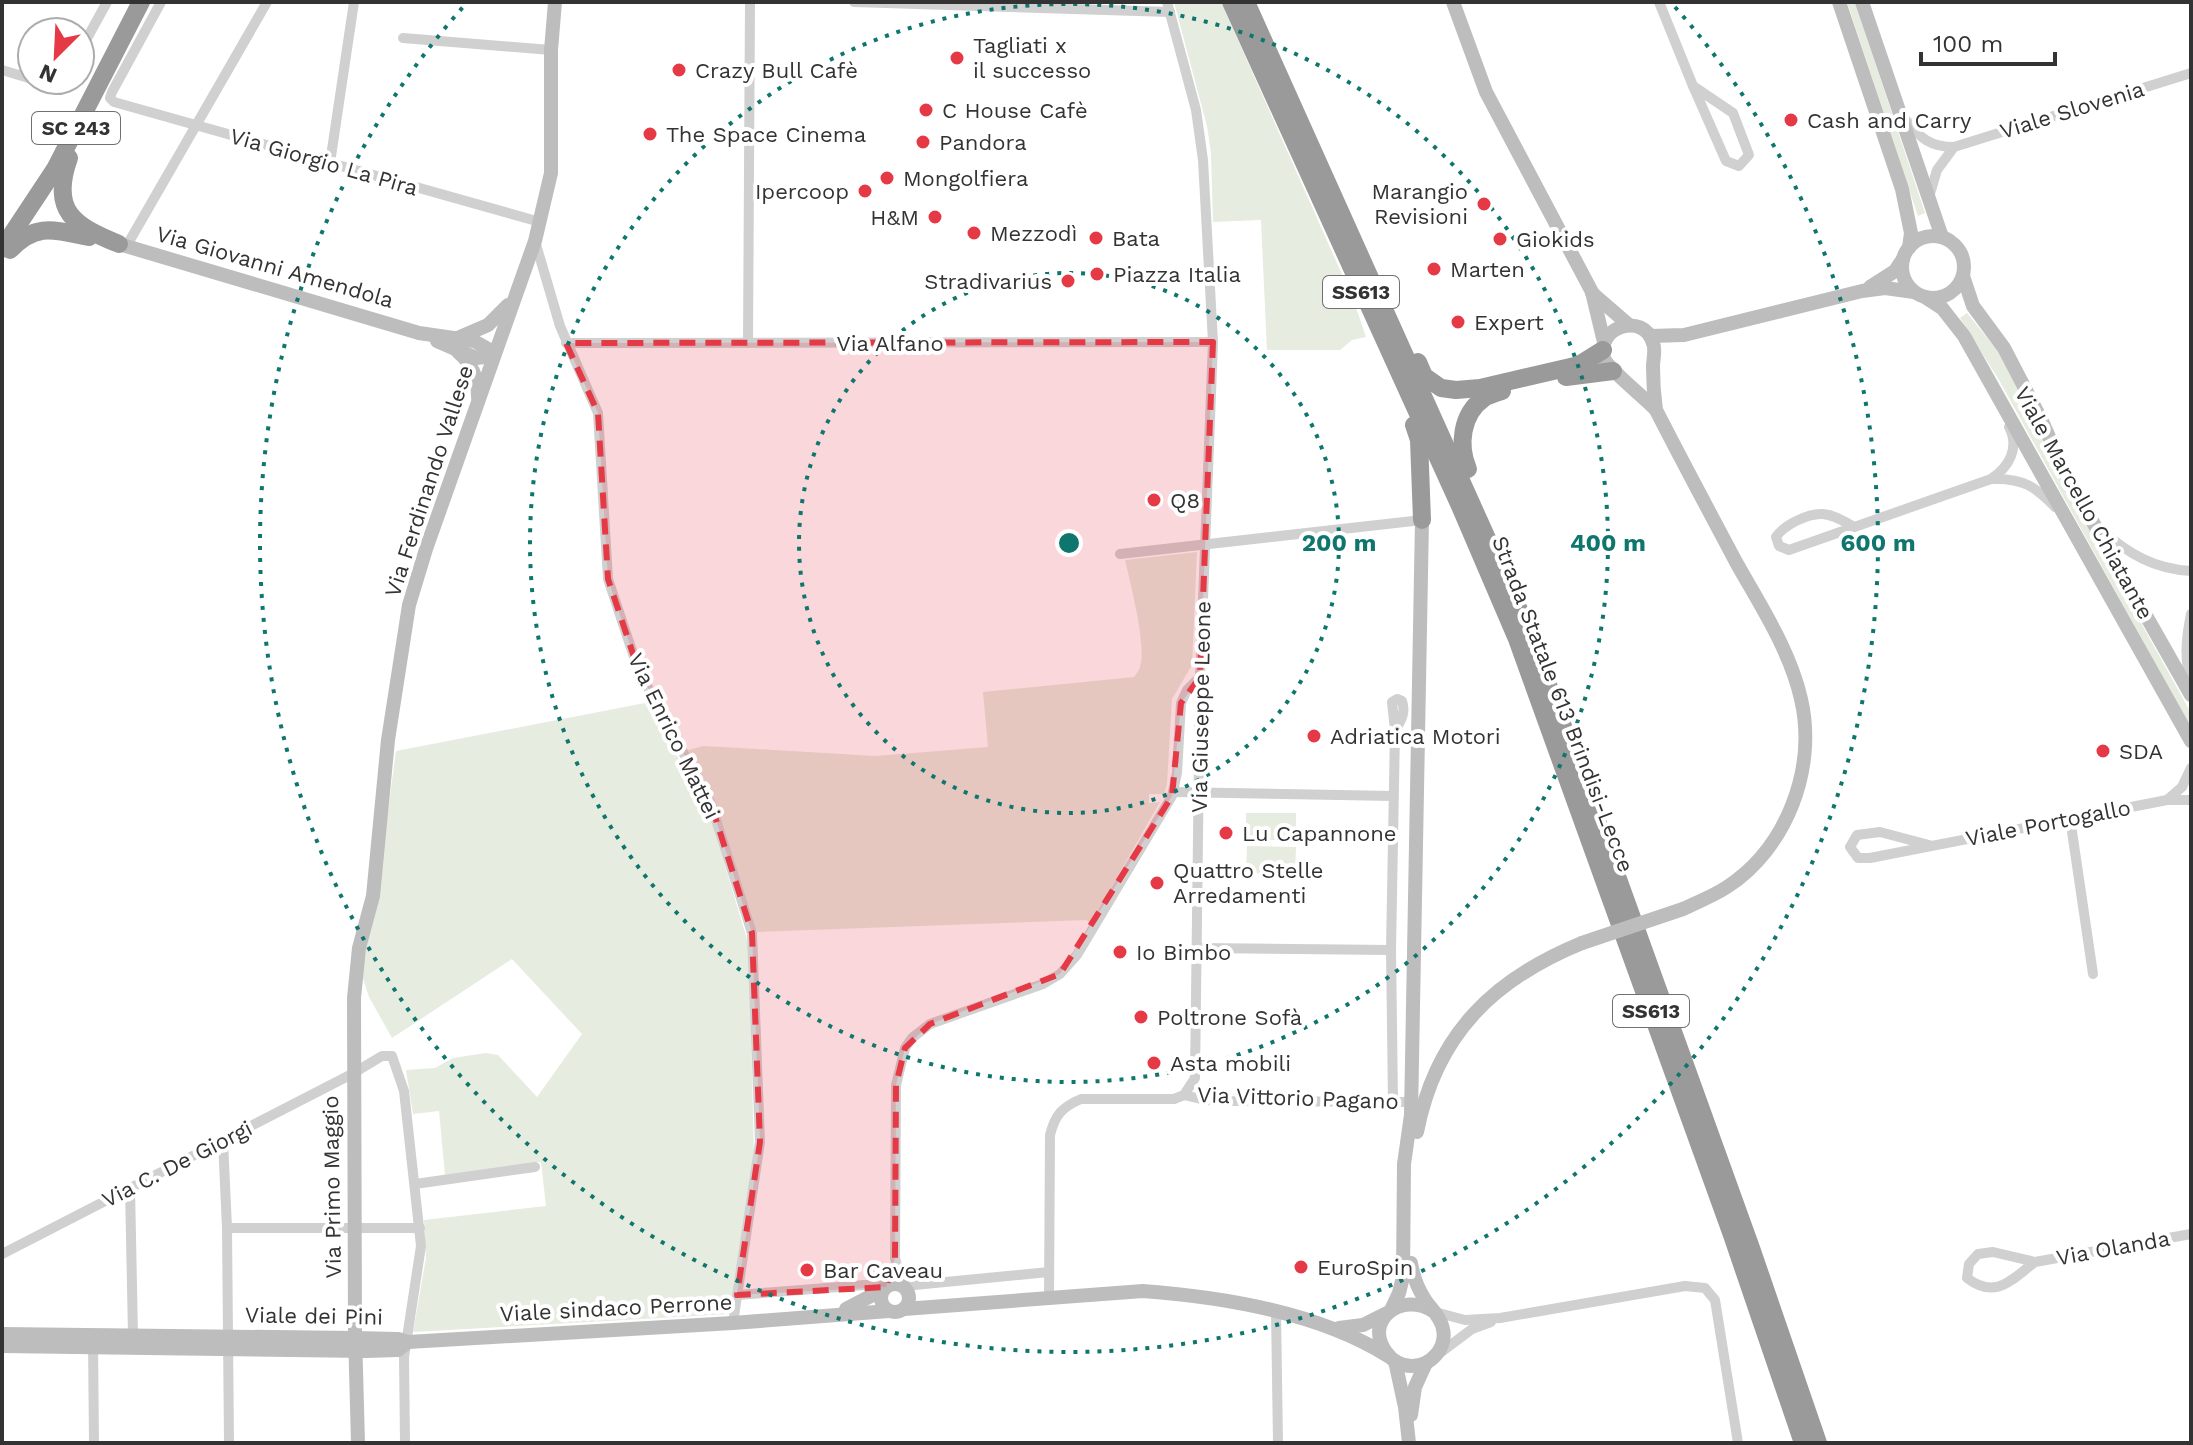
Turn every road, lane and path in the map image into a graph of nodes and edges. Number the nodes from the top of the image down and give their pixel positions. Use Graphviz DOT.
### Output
graph roads {
  1 [pos="107,2"];
  2 [pos="129,2"];
  3 [pos="141,2"];
  4 [pos="161,2"];
  5 [pos="267,2"];
  6 [pos="354,2"];
  7 [pos="555,2"];
  8 [pos="750,2"];
  9 [pos="854,2"];
  10 [pos="863,2"];
  11 [pos="1231,2"];
  12 [pos="1246,2"];
  13 [pos="1453,2"];
  14 [pos="1659,2"];
  15 [pos="1839,2"];
  16 [pos="1862,2"];
  17 [pos="988,4"];
  18 [pos="1168,7"];
  19 [pos="96,22"];
  20 [pos="403,38"];
  21 [pos="551,50"];
  22 [pos="2191,73"];
  23 [pos="1693,86"];
  24 [pos="102,96"];
  25 [pos="1898,110"];
  26 [pos="196,126"];
  27 [pos="1954,147"];
  28 [pos="330,163"];
  29 [pos="1929,199"];
  30 [pos="540,222"];
  31 [pos="2,230"];
  32 [pos="1942,237"];
  33 [pos="535,241"];
  34 [pos="123,245"];
  35 [pos="1358,248"];
  36 [pos="2,249"];
  37 [pos="1906,253"];
  38 [pos="2,259"];
  39 [pos="1963,276"];
  40 [pos="1862,291"];
  41 [pos="1592,292"];
  42 [pos="1919,294"];
  43 [pos="515,295"];
  44 [pos="1370,311"];
  45 [pos="1629,325"];
  46 [pos="1684,335"];
  47 [pos="1650,336"];
  48 [pos="1213,342"];
  49 [pos="451,343"];
  50 [pos="566,343"];
  51 [pos="748,343"];
  52 [pos="1604,346"];
  53 [pos="1654,355"];
  54 [pos="494,356"];
  55 [pos="1617,373"];
  56 [pos="1992,383"];
  57 [pos="477,406"];
  58 [pos="1656,410"];
  59 [pos="1991,479"];
  60 [pos="2066,516"];
  61 [pos="1422,520"];
  62 [pos="2094,524"];
  63 [pos="1854,527"];
  64 [pos="1205,544"];
  65 [pos="1120,554"];
  66 [pos="1500,566"];
  67 [pos="2191,571"];
  68 [pos="2191,614"];
  69 [pos="1200,677"];
  70 [pos="2191,684"];
  71 [pos="2191,695"];
  72 [pos="1395,730"];
  73 [pos="2191,741"];
  74 [pos="2191,768"];
  75 [pos="1173,792"];
  76 [pos="1198,794"];
  77 [pos="1393,796"];
  78 [pos="2167,800"];
  79 [pos="2191,800"];
  80 [pos="2070,818"];
  81 [pos="1929,845"];
  82 [pos="1197,948"];
  83 [pos="1391,950"];
  84 [pos="2093,974"];
  85 [pos="352,1074"];
  86 [pos="1184,1095"];
  87 [pos="1393,1102"];
  88 [pos="1412,1102"];
  89 [pos="223,1141"];
  90 [pos="535,1167"];
  91 [pos="415,1184"];
  92 [pos="130,1188"];
  93 [pos="227,1228"];
  94 [pos="354,1228"];
  95 [pos="420,1228"];
  96 [pos="2191,1234"];
  97 [pos="2,1254"];
  98 [pos="2035,1262"];
  99 [pos="1411,1263"];
  100 [pos="1049,1272"];
  101 [pos="895,1287"];
  102 [pos="737,1295"];
  103 [pos="1049,1299"];
  104 [pos="969,1305"];
  105 [pos="897,1310"];
  106 [pos="1392,1310"];
  107 [pos="1433,1311"];
  108 [pos="1276,1312"];
  109 [pos="827,1316"];
  110 [pos="1500,1318"];
  111 [pos="733,1323"];
  112 [pos="1315,1324"];
  113 [pos="2,1334"];
  114 [pos="133,1335"];
  115 [pos="93,1341"];
  116 [pos="408,1342"];
  117 [pos="228,1343"];
  118 [pos="355,1344"];
  119 [pos="2,1346"];
  120 [pos="1391,1359"];
  121 [pos="1430,1360"];
  122 [pos="94,1443"];
  123 [pos="229,1443"];
  124 [pos="358,1443"];
  125 [pos="405,1443"];
  126 [pos="1278,1443"];
  127 [pos="1409,1443"];
  128 [pos="1738,1443"];
  129 [pos="1803,1443"];
  130 [pos="1818,1443"];
  1 -- 19 [label="street"];
  2 -- 31 [label="highway, SC 243"];
  3 -- 24 [label="highway, SC 243"];
  4 -- 24 [label="street"];
  5 -- 26 [label="street"];
  6 -- 28 [label="street"];
  7 -- 21 [label="street, Via Ferdinando Vallese"];
  8 -- 51 [label="street"];
  9 -- 10 [label="street"];
  10 -- 17 [label="street"];
  11 -- 44 [label="highway, Strada Statale 613 Brindisi-Lecce / SS613"];
  12 -- 35 [label="highway, Strada Statale 613 Brindisi-Lecce / SS613"];
  13 -- 41 [label="street"];
  14 -- 23 [label="street"];
  15 -- 37 [label="street"];
  16 -- 25 [label="street, Viale Marcello Chiatante"];
  17 -- 18 [label="street"];
  18 -- 48 [label="street, Via Giuseppe Leone"];
  20 -- 21 [label="street"];
  21 -- 30 [label="street, Via Ferdinando Vallese"];
  22 -- 27 [label="street, Viale Slovenia"];
  23 -- 23 [label="street"];
  24 -- 26 [label="street, Via Giorgio La Pira"];
  24 -- 34 [label="highway"];
  24 -- 36 [label="highway, SC 243"];
  25 -- 27 [label="street"];
  25 -- 29 [label="street, Viale Marcello Chiatante"];
  26 -- 28 [label="street, Via Giorgio La Pira"];
  26 -- 34 [label="street"];
  27 -- 29 [label="street"];
  28 -- 30 [label="street, Via Giorgio La Pira"];
  29 -- 32 [label="street, Viale Marcello Chiatante"];
  30 -- 33 [label="street, Via Ferdinando Vallese"];
  32 -- 37 [label="street"];
  32 -- 39 [label="street, Viale Marcello Chiatante"];
  33 -- 43 [label="street, Via Ferdinando Vallese"];
  33 -- 50 [label="street, Via Enrico Mattei"];
  34 -- 38 [label="highway"];
  34 -- 49 [label="street, Via Giovanni Amendola"];
  35 -- 52 [label="highway"];
  35 -- 66 [label="highway, Strada Statale 613 Brindisi-Lecce / SS613"];
  37 -- 40 [label="street"];
  37 -- 42 [label="street"];
  39 -- 42 [label="street"];
  39 -- 62 [label="street, Viale Marcello Chiatante"];
  40 -- 42 [label="street"];
  40 -- 46 [label="street"];
  41 -- 45 [label="street"];
  41 -- 52 [label="street"];
  42 -- 56 [label="street, Viale Marcello Chiatante"];
  43 -- 49 [label="street"];
  43 -- 54 [label="street, Via Ferdinando Vallese"];
  44 -- 61 [label="highway"];
  44 -- 129 [label="highway, Strada Statale 613 Brindisi-Lecce / SS613"];
  45 -- 47 [label="street"];
  45 -- 52 [label="street"];
  46 -- 47 [label="street"];
  46 -- 53 [label="street"];
  47 -- 53 [label="street"];
  48 -- 51 [label="street, Via Alfano"];
  48 -- 64 [label="street, Via Giuseppe Leone"];
  49 -- 54 [label="street, Via Giovanni Amendola"];
  49 -- 57 [label="street, Via Giovanni Amendola"];
  50 -- 51 [label="street, Via Alfano"];
  50 -- 102 [label="street, Via Enrico Mattei"];
  52 -- 55 [label="street"];
  53 -- 55 [label="street"];
  53 -- 58 [label="street"];
  54 -- 57 [label="street, Via Ferdinando Vallese"];
  55 -- 58 [label="street"];
  55 -- 66 [label="highway"];
  56 -- 59 [label="street"];
  56 -- 60 [label="street, Viale Marcello Chiatante"];
  57 -- 85 [label="street, Via Ferdinando Vallese"];
  58 -- 99 [label="street, bridge"];
  59 -- 60 [label="street"];
  59 -- 63 [label="street"];
  60 -- 73 [label="street, Viale Marcello Chiatante"];
  61 -- 64 [label="street"];
  61 -- 88 [label="street"];
  62 -- 67 [label="street"];
  62 -- 71 [label="street, Viale Marcello Chiatante"];
  63 -- 63 [label="street"];
  64 -- 65 [label="street"];
  64 -- 69 [label="street, Via Giuseppe Leone"];
  66 -- 130 [label="highway, Strada Statale 613 Brindisi-Lecce / SS613"];
  68 -- 70 [label="street"];
  69 -- 75 [label="street"];
  69 -- 76 [label="street, Via Giuseppe Leone"];
  72 -- 77 [label="street"];
  74 -- 78 [label="street"];
  75 -- 76 [label="street"];
  75 -- 101 [label="street"];
  76 -- 77 [label="street"];
  76 -- 82 [label="street, Via Giuseppe Leone"];
  77 -- 83 [label="street"];
  78 -- 79 [label="street, Viale Portogallo"];
  78 -- 80 [label="street, Viale Portogallo"];
  80 -- 81 [label="street, Viale Portogallo"];
  80 -- 84 [label="street"];
  81 -- 81 [label="street, Viale Portogallo"];
  82 -- 83 [label="street"];
  82 -- 86 [label="street, Via Giuseppe Leone"];
  83 -- 87 [label="street"];
  85 -- 89 [label="street, Via C. De Giorgi"];
  85 -- 91 [label="street, Via C. De Giorgi"];
  85 -- 94 [label="street, Via Primo Maggio"];
  86 -- 87 [label="street, Via Vittorio Pagano"];
  86 -- 100 [label="street"];
  87 -- 88 [label="street, Via Vittorio Pagano"];
  88 -- 106 [label="street"];
  89 -- 92 [label="street, Via C. De Giorgi"];
  89 -- 93 [label="street"];
  90 -- 91 [label="street"];
  91 -- 95 [label="street"];
  92 -- 97 [label="street, Via C. De Giorgi"];
  92 -- 114 [label="street"];
  93 -- 94 [label="street"];
  93 -- 117 [label="street"];
  94 -- 95 [label="street"];
  94 -- 118 [label="street, Via Primo Maggio"];
  95 -- 116 [label="street"];
  96 -- 98 [label="street, Via Olanda"];
  98 -- 98 [label="street, Via Olanda"];
  99 -- 106 [label="street"];
  99 -- 107 [label="street"];
  100 -- 101 [label="street"];
  100 -- 103 [label="street"];
  101 -- 102 [label="street"];
  101 -- 104 [label="street, Viale sindaco Perrone"];
  101 -- 105 [label="street"];
  101 -- 105 [label="street"];
  101 -- 109 [label="street, Viale sindaco Perrone"];
  102 -- 111 [label="street, Via Enrico Mattei"];
  103 -- 104 [label="street, Viale sindaco Perrone"];
  103 -- 108 [label="street, Viale sindaco Perrone"];
  104 -- 105 [label="street, Viale sindaco Perrone"];
  105 -- 109 [label="street, Viale sindaco Perrone"];
  106 -- 107 [label="street"];
  106 -- 112 [label="street, Viale sindaco Perrone"];
  106 -- 120 [label="street"];
  107 -- 110 [label="street"];
  107 -- 121 [label="street"];
  108 -- 112 [label="street, Viale sindaco Perrone"];
  108 -- 126 [label="street"];
  109 -- 111 [label="street, Viale sindaco Perrone"];
  110 -- 121 [label="street"];
  110 -- 128 [label="street"];
  111 -- 116 [label="street, Viale sindaco Perrone"];
  112 -- 120 [label="street, Viale sindaco Perrone"];
  113 -- 115 [label="street, Viale dei Pini"];
  114 -- 115 [label="street, Viale dei Pini"];
  114 -- 117 [label="street, Viale dei Pini"];
  115 -- 117 [label="street, Viale dei Pini"];
  115 -- 119 [label="street, Viale dei Pini"];
  115 -- 122 [label="street"];
  116 -- 118 [label="street, Viale dei Pini"];
  116 -- 125 [label="street"];
  117 -- 118 [label="street, Viale dei Pini"];
  117 -- 123 [label="street"];
  118 -- 124 [label="street, Via Primo Maggio"];
  120 -- 121 [label="street"];
  120 -- 127 [label="street"];
  121 -- 127 [label="street"];
}
